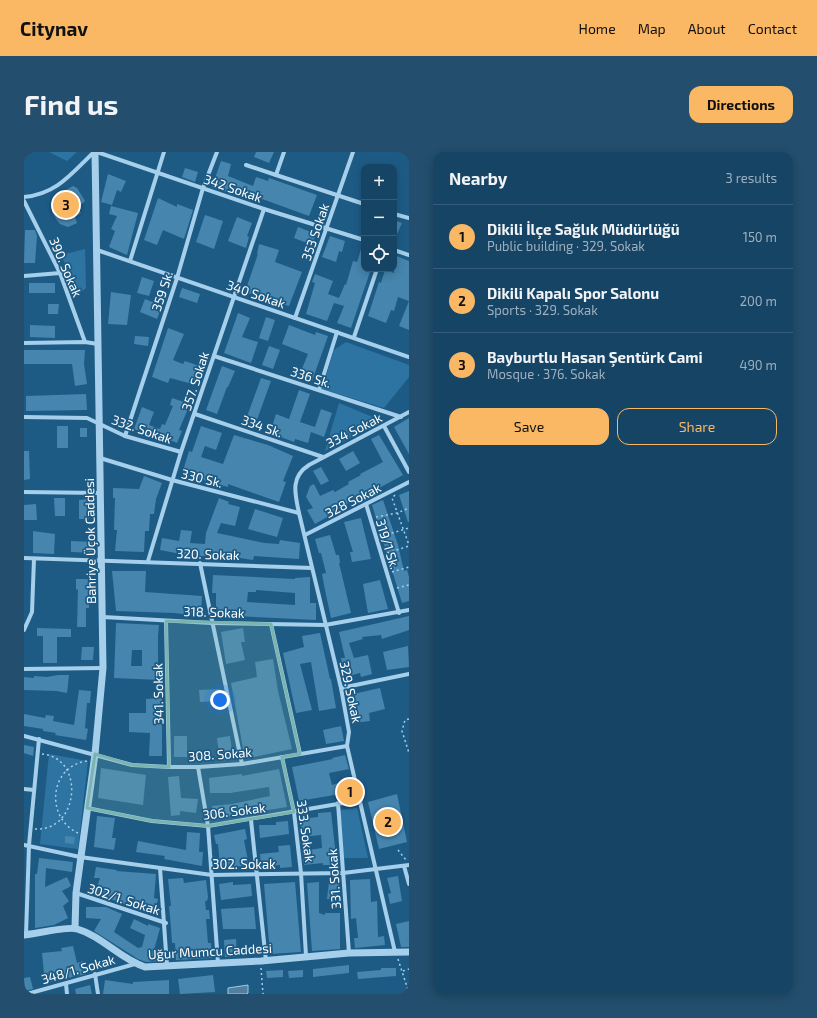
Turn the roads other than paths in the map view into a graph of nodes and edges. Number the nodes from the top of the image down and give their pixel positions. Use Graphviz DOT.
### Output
graph roads {
  1 [pos="95,152"];
  2 [pos="164,152"];
  3 [pos="217,152"];
  4 [pos="284,152"];
  5 [pos="353,152"];
  6 [pos="246,165"];
  7 [pos="158,173"];
  8 [pos="276,175"];
  9 [pos="204,188"];
  10 [pos="338,196"];
  11 [pos="24,197"];
  12 [pos="24,201"];
  13 [pos="361,203"];
  14 [pos="264,209"];
  15 [pos="397,215"];
  16 [pos="409,218"];
  17 [pos="326,229"];
  18 [pos="361,239"];
  19 [pos="96,250"];
  20 [pos="397,251"];
  21 [pos="409,255"];
  22 [pos="130,261"];
  23 [pos="376,272"];
  24 [pos="60,273"];
  25 [pos="24,276"];
  26 [pos="177,278"];
  27 [pos="234,297"];
  28 [pos="295,318"];
  29 [pos="337,332"];
  30 [pos="354,337"];
  31 [pos="85,342"];
  32 [pos="24,343"];
  33 [pos="98,344"];
  34 [pos="214,356"];
  35 [pos="409,357"];
  36 [pos="319,390"];
  37 [pos="409,412"];
  38 [pos="195,414"];
  39 [pos="24,416"];
  40 [pos="401,417"];
  41 [pos="98,422"];
  42 [pos="384,426"];
  43 [pos="125,436"];
  44 [pos="181,452"];
  45 [pos="323,457"];
  46 [pos="100,458"];
  47 [pos="309,465"];
  48 [pos="409,472"];
  49 [pos="172,480"];
  50 [pos="409,482"];
  51 [pos="24,492"];
  52 [pos="101,493"];
  53 [pos="366,504"];
  54 [pos="299,513"];
  55 [pos="305,535"];
  56 [pos="24,558"];
  57 [pos="34,559"];
  58 [pos="102,560"];
  59 [pos="148,561"];
  60 [pos="200,563"];
  61 [pos="312,568"];
  62 [pos="409,610"];
  63 [pos="399,613"];
  64 [pos="103,617"];
  65 [pos="166,621"];
  66 [pos="212,623"];
  67 [pos="271,624"];
  68 [pos="325,625"];
  69 [pos="24,630"];
  70 [pos="103,668"];
  71 [pos="24,669"];
  72 [pos="409,674"];
  73 [pos="341,688"];
  74 [pos="24,736"];
  75 [pos="39,739"];
  76 [pos="347,746"];
  77 [pos="300,754"];
  78 [pos="94,757"];
  79 [pos="282,757"];
  80 [pos="242,764"];
  81 [pos="169,766"];
  82 [pos="198,767"];
  83 [pos="24,789"];
  84 [pos="34,790"];
  85 [pos="360,800"];
  86 [pos="338,803"];
  87 [pos="87,808"];
  88 [pos="294,812"];
  89 [pos="251,820"];
  90 [pos="208,826"];
  91 [pos="26,845"];
  92 [pos="80,857"];
  93 [pos="407,864"];
  94 [pos="160,868"];
  95 [pos="376,870"];
  96 [pos="301,873"];
  97 [pos="344,873"];
  98 [pos="257,875"];
  99 [pos="212,876"];
  100 [pos="26,884"];
  101 [pos="409,884"];
  102 [pos="76,893"];
  103 [pos="166,923"];
  104 [pos="75,928"];
  105 [pos="25,935"];
  106 [pos="395,952"];
  107 [pos="409,952"];
  108 [pos="349,953"];
  109 [pos="306,956"];
  110 [pos="263,961"];
  111 [pos="218,963"];
  112 [pos="135,964"];
  113 [pos="167,966"];
  114 [pos="95,974"];
  115 [pos="66,984"];
  116 [pos="27,994"];
  117 [pos="67,994"];
  118 [pos="98,994"];
  1 -- 7 [label="street, 342 Sokak"];
  1 -- 11 [label="street"];
  1 -- 19 [label="street, Bahriye Üçok Caddesi"];
  2 -- 7 [label="street"];
  3 -- 9 [label="street, 359 Sk."];
  4 -- 8 [label="street"];
  5 -- 10 [label="street, 353 Sokak"];
  6 -- 8 [label="street"];
  7 -- 9 [label="street, 342 Sokak"];
  7 -- 22 [label="street"];
  8 -- 10 [label="street"];
  9 -- 14 [label="street, 342 Sokak"];
  9 -- 26 [label="street, 359 Sk."];
  10 -- 13 [label="street"];
  10 -- 17 [label="street, 353 Sokak"];
  12 -- 24 [label="street, 390. Sokak"];
  14 -- 17 [label="street, 342 Sokak"];
  14 -- 27 [label="street, 357. Sokak"];
  15 -- 16 [label="street"];
  17 -- 18 [label="street, 342 Sokak"];
  17 -- 28 [label="street, 353 Sokak"];
  19 -- 22 [label="street, 340 Sokak"];
  19 -- 33 [label="street, Bahriye Üçok Caddesi"];
  20 -- 21 [label="street"];
  22 -- 26 [label="street, 340 Sokak"];
  23 -- 30 [label="street"];
  24 -- 25 [label="street"];
  24 -- 31 [label="street, 390. Sokak"];
  26 -- 27 [label="street, 340 Sokak"];
  26 -- 43 [label="street, 359 Sk."];
  27 -- 28 [label="street, 340 Sokak"];
  27 -- 34 [label="street, 357. Sokak"];
  28 -- 29 [label="street, 340 Sokak"];
  29 -- 30 [label="street, 340 Sokak"];
  29 -- 36 [label="street"];
  30 -- 35 [label="street, 340 Sokak"];
  31 -- 32 [label="street"];
  31 -- 33 [label="street"];
  33 -- 41 [label="street, Bahriye Üçok Caddesi"];
  34 -- 36 [label="street, 336 Sk."];
  34 -- 38 [label="street, 357. Sokak"];
  36 -- 40 [label="street, 336 Sk."];
  37 -- 40 [label="street, 334 Sokak"];
  38 -- 44 [label="street, 357. Sokak"];
  38 -- 45 [label="street, 334 Sk."];
  39 -- 41 [label="street, 332. Sokak"];
  40 -- 42 [label="street, 334 Sokak"];
  41 -- 43 [label="street, 332. Sokak"];
  41 -- 46 [label="street, Bahriye Üçok Caddesi"];
  42 -- 45 [label="street, 334 Sokak"];
  42 -- 48 [label="street"];
  43 -- 44 [label="street, 332. Sokak"];
  44 -- 49 [label="street, 357. Sokak"];
  45 -- 47 [label="street, 334 Sokak"];
  46 -- 49 [label="street, 330 Sk."];
  46 -- 52 [label="street, Bahriye Üçok Caddesi"];
  47 -- 54 [label="street, 329. Sokak"];
  49 -- 54 [label="street, 330 Sk."];
  49 -- 59 [label="street, 357. Sokak"];
  50 -- 53 [label="street, 328 Sokak"];
  51 -- 52 [label="street"];
  52 -- 58 [label="street, Bahriye Üçok Caddesi"];
  53 -- 55 [label="street, 328 Sokak"];
  53 -- 63 [label="street, 319/1 Sk."];
  54 -- 55 [label="street, 329. Sokak"];
  55 -- 61 [label="street, 329. Sokak"];
  56 -- 57 [label="street, 320. Sokak"];
  57 -- 58 [label="street, 320. Sokak"];
  57 -- 69 [label="street"];
  58 -- 59 [label="street, 320. Sokak"];
  58 -- 64 [label="street, Bahriye Üçok Caddesi"];
  59 -- 60 [label="street, 320. Sokak"];
  60 -- 61 [label="street, 320. Sokak"];
  60 -- 66 [label="street"];
  61 -- 68 [label="street, 329. Sokak"];
  62 -- 63 [label="street, 318. Sokak"];
  63 -- 68 [label="street, 318. Sokak"];
  64 -- 65 [label="street, 318. Sokak"];
  64 -- 70 [label="street, Bahriye Üçok Caddesi"];
  65 -- 66 [label="street, 318. Sokak"];
  65 -- 81 [label="street, 341. Sokak"];
  66 -- 67 [label="street, 318. Sokak"];
  66 -- 80 [label="street"];
  67 -- 68 [label="street, 318. Sokak"];
  67 -- 77 [label="street"];
  68 -- 73 [label="street, 329. Sokak"];
  70 -- 71 [label="street"];
  70 -- 78 [label="street, Bahriye Üçok Caddesi"];
  72 -- 73 [label="street"];
  73 -- 76 [label="street, 329. Sokak"];
  74 -- 75 [label="street, 308. Sokak"];
  75 -- 78 [label="street, 308. Sokak"];
  75 -- 84 [label="street"];
  76 -- 77 [label="street, 308. Sokak"];
  76 -- 85 [label="street, 329. Sokak"];
  77 -- 79 [label="street, 308. Sokak"];
  78 -- 81 [label="street, 308. Sokak"];
  78 -- 87 [label="street, Bahriye Üçok Caddesi"];
  79 -- 80 [label="street, 308. Sokak"];
  79 -- 88 [label="street, 333. Sokak"];
  80 -- 82 [label="street, 308. Sokak"];
  81 -- 82 [label="street, 308. Sokak"];
  82 -- 90 [label="street"];
  83 -- 84 [label="street"];
  84 -- 91 [label="street"];
  85 -- 86 [label="street, 306. Sokak"];
  85 -- 95 [label="street, 329. Sokak"];
  86 -- 88 [label="street, 306. Sokak"];
  86 -- 97 [label="street, 331. Sokak"];
  87 -- 90 [label="street, 306. Sokak"];
  87 -- 92 [label="street, Bahriye Üçok Caddesi"];
  88 -- 89 [label="street, 306. Sokak"];
  88 -- 96 [label="street, 333. Sokak"];
  89 -- 90 [label="street, 306. Sokak"];
  89 -- 98 [label="street"];
  90 -- 99 [label="street"];
  91 -- 92 [label="street, 302. Sokak"];
  91 -- 100 [label="street"];
  92 -- 94 [label="street, 302. Sokak"];
  92 -- 102 [label="street, Bahriye Üçok Caddesi"];
  93 -- 95 [label="street, 302. Sokak"];
  93 -- 101 [label="street"];
  94 -- 99 [label="street, 302. Sokak"];
  94 -- 103 [label="street"];
  95 -- 97 [label="street, 302. Sokak"];
  95 -- 106 [label="street, 329. Sokak"];
  96 -- 97 [label="street, 302. Sokak"];
  96 -- 98 [label="street, 302. Sokak"];
  96 -- 109 [label="street, 333. Sokak"];
  97 -- 108 [label="street, 331. Sokak"];
  98 -- 99 [label="street, 302. Sokak"];
  98 -- 110 [label="street"];
  99 -- 111 [label="street"];
  100 -- 105 [label="street"];
  102 -- 103 [label="street, 302/1. Sokak"];
  102 -- 104 [label="street, Bahriye Üçok Caddesi"];
  103 -- 113 [label="street"];
  104 -- 105 [label="street"];
  104 -- 112 [label="street, Uğur Mumcu Caddesi"];
  106 -- 107 [label="street, Uğur Mumcu Caddesi"];
  106 -- 108 [label="street, Uğur Mumcu Caddesi"];
  108 -- 109 [label="street, Uğur Mumcu Caddesi"];
  109 -- 110 [label="street, Uğur Mumcu Caddesi"];
  110 -- 111 [label="street, Uğur Mumcu Caddesi"];
  111 -- 113 [label="street, Uğur Mumcu Caddesi"];
  112 -- 113 [label="street, Uğur Mumcu Caddesi"];
  112 -- 114 [label="street, 348/1. Sokak"];
  114 -- 115 [label="street, 348/1. Sokak"];
  114 -- 118 [label="street"];
  115 -- 116 [label="street, 348/1. Sokak"];
  115 -- 117 [label="street"];
}
